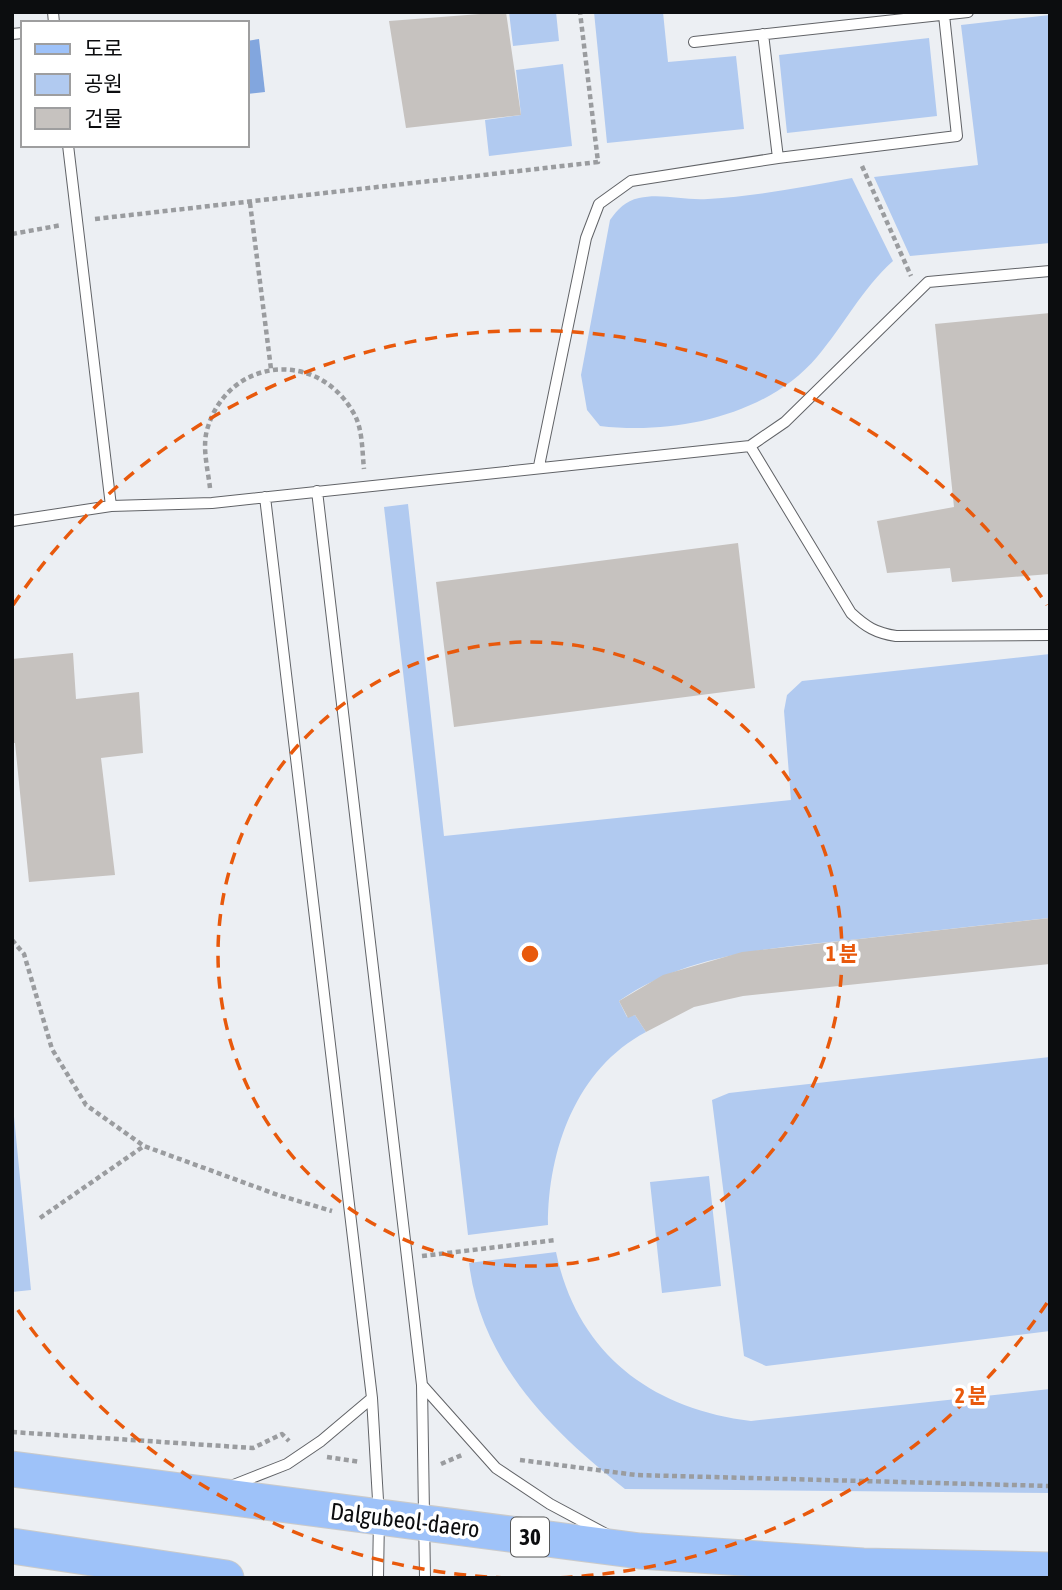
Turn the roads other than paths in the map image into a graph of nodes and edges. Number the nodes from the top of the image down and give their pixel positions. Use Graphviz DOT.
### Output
graph roads {
  1 [pos="968,12"];
  2 [pos="944,15"];
  3 [pos="763,34"];
  4 [pos="694,42"];
  5 [pos="68,147"];
  6 [pos="778,158"];
  7 [pos="1050,271"];
  8 [pos="750,446"];
  9 [pos="539,466"];
  10 [pos="317,491"];
  11 [pos="265,497"];
  12 [pos="111,506"];
  13 [pos="12,521"];
  14 [pos="1050,635"];
  15 [pos="422,1385"];
  16 [pos="372,1398"];
  17 [pos="12,1469"];
  18 [pos="210,1495"];
  19 [pos="379,1517"];
  20 [pos="426,1523"];
  21 [pos="12,1546"];
  22 [pos="640,1552"];
  23 [pos="1050,1570"];
  24 [pos="226,1578"];
  25 [pos="378,1578"];
  26 [pos="425,1578"];
  1 -- 2 [label="lane"];
  2 -- 3 [label="lane"];
  2 -- 6 [label="lane"];
  3 -- 4 [label="lane"];
  3 -- 6 [label="lane"];
  5 -- 12 [label="lane"];
  6 -- 9 [label="lane"];
  7 -- 8 [label="lane"];
  8 -- 9 [label="lane"];
  8 -- 14 [label="lane"];
  9 -- 10 [label="lane"];
  10 -- 11 [label="lane"];
  10 -- 15 [label="lane"];
  11 -- 12 [label="lane"];
  11 -- 16 [label="lane"];
  12 -- 13 [label="lane"];
  15 -- 20 [label="lane"];
  15 -- 22 [label="lane"];
  16 -- 18 [label="lane"];
  16 -- 19 [label="lane"];
  17 -- 18 [label="main road, Dalgubeol-daero / 30"];
  18 -- 19 [label="main road, Dalgubeol-daero / 30"];
  19 -- 20 [label="main road, Dalgubeol-daero / 30"];
  19 -- 25 [label="lane"];
  20 -- 22 [label="main road, Dalgubeol-daero / 30"];
  20 -- 26 [label="lane"];
  21 -- 24 [label="main road"];
  22 -- 23 [label="main road, Dalgubeol-daero / 30"];
}
